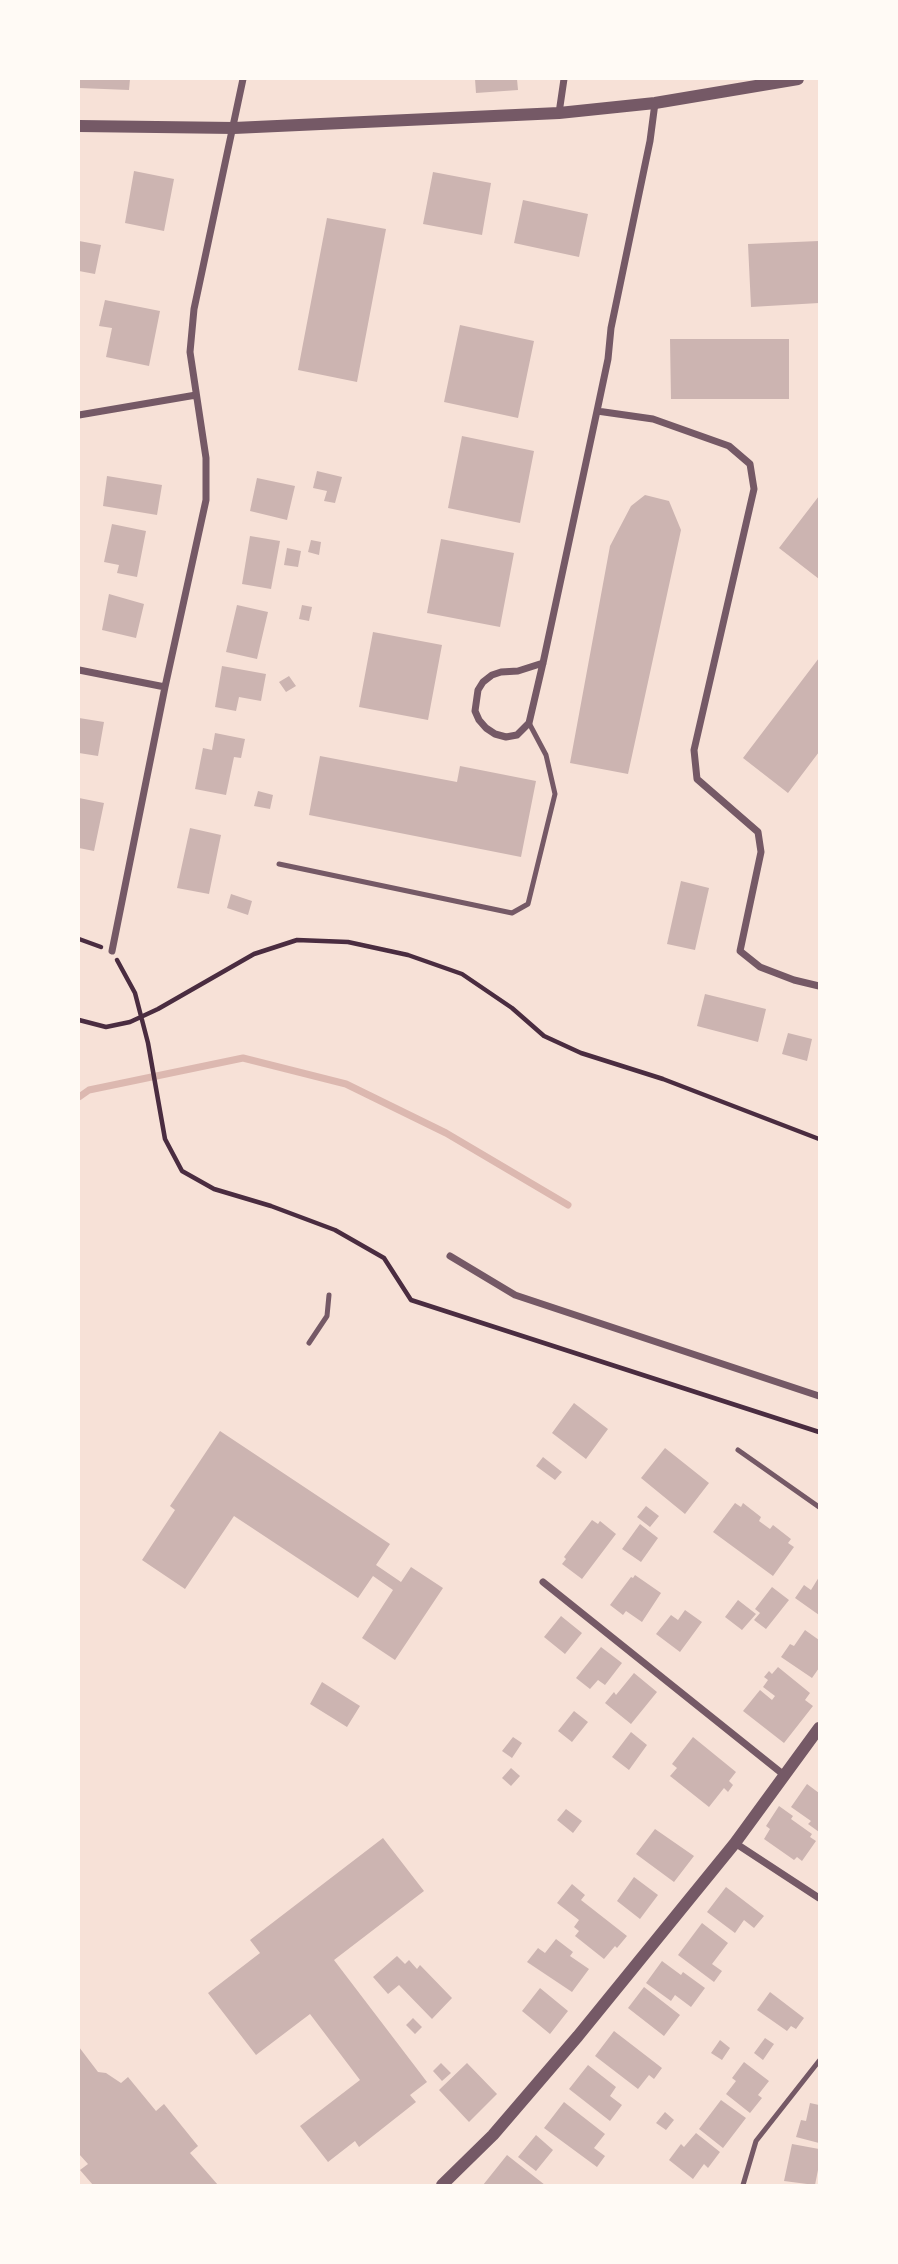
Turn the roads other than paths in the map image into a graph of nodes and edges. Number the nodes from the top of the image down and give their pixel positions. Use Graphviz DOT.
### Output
graph roads {
  1 [pos="243,79"];
  2 [pos="564,79"];
  3 [pos="798,79"];
  4 [pos="655,103"];
  5 [pos="559,113"];
  6 [pos="79,126"];
  7 [pos="234,128"];
  8 [pos="196,395"];
  9 [pos="597,411"];
  10 [pos="79,415"];
  11 [pos="543,663"];
  12 [pos="79,670"];
  13 [pos="165,687"];
  14 [pos="529,723"];
  15 [pos="279,864"];
  16 [pos="112,951"];
  17 [pos="819,986"];
  18 [pos="450,1256"];
  19 [pos="329,1295"];
  20 [pos="309,1343"];
  21 [pos="819,1395"];
  22 [pos="738,1450"];
  23 [pos="819,1507"];
  24 [pos="543,1582"];
  25 [pos="819,1728"];
  26 [pos="784,1775"];
  27 [pos="735,1843"];
  28 [pos="819,1898"];
  29 [pos="819,2061"];
  30 [pos="442,2185"];
  31 [pos="743,2185"];
  1 -- 7 [label="street"];
  2 -- 5 [label="street"];
  3 -- 4 [label="street"];
  4 -- 5 [label="street"];
  4 -- 9 [label="street"];
  5 -- 7 [label="street"];
  6 -- 7 [label="street"];
  7 -- 8 [label="street"];
  8 -- 10 [label="street"];
  8 -- 13 [label="street"];
  9 -- 11 [label="street"];
  9 -- 17 [label="street"];
  11 -- 14 [label="street"];
  11 -- 14 [label="street"];
  12 -- 13 [label="street"];
  13 -- 16 [label="street"];
  14 -- 15 [label="lane"];
  18 -- 21 [label="street"];
  19 -- 20 [label="lane"];
  22 -- 23 [label="lane"];
  24 -- 26 [label="street"];
  25 -- 26 [label="street"];
  26 -- 27 [label="street"];
  27 -- 28 [label="street"];
  27 -- 30 [label="street"];
  29 -- 31 [label="lane"];
}
